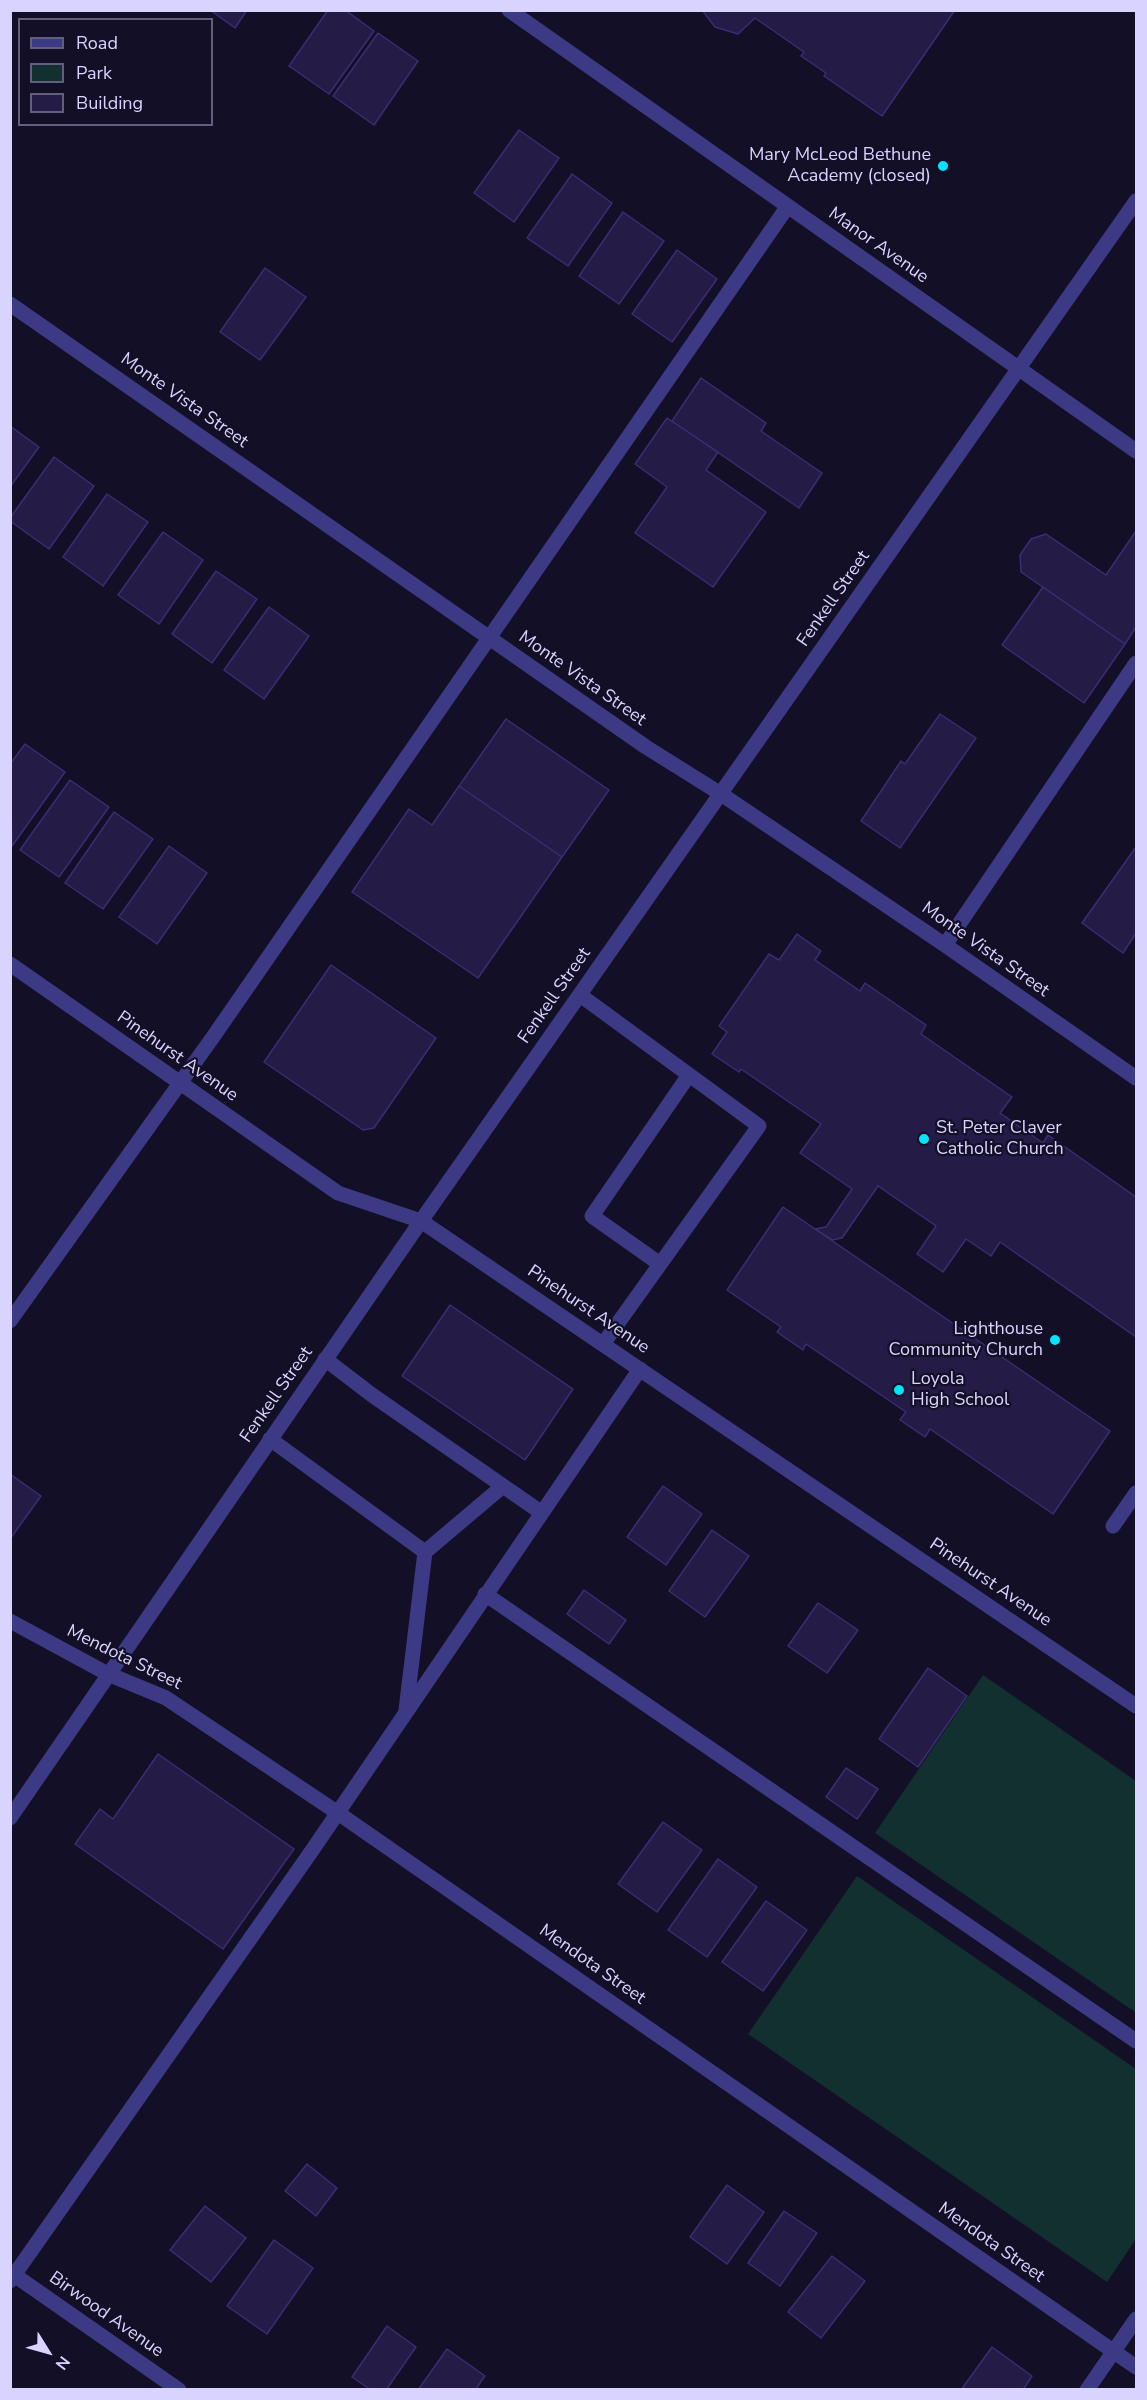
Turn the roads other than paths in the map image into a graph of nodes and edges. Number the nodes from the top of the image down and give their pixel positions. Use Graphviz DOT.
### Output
graph roads {
  1 [pos="509,10"];
  2 [pos="1137,201"];
  3 [pos="788,206"];
  4 [pos="10,304"];
  5 [pos="1019,368"];
  6 [pos="1137,451"];
  7 [pos="490,638"];
  8 [pos="1137,663"];
  9 [pos="722,794"];
  10 [pos="945,945"];
  11 [pos="10,964"];
  12 [pos="580,995"];
  13 [pos="689,1075"];
  14 [pos="1137,1078"];
  15 [pos="180,1083"];
  16 [pos="421,1221"];
  17 [pos="660,1264"];
  18 [pos="10,1321"];
  19 [pos="603,1344"];
  20 [pos="325,1359"];
  21 [pos="640,1369"];
  22 [pos="270,1439"];
  23 [pos="503,1486"];
  24 [pos="1137,1492"];
  25 [pos="542,1513"];
  26 [pos="1113,1526"];
  27 [pos="425,1552"];
  28 [pos="485,1594"];
  29 [pos="10,1621"];
  30 [pos="108,1674"];
  31 [pos="1137,1706"];
  32 [pos="405,1714"];
  33 [pos="338,1813"];
  34 [pos="10,1818"];
  35 [pos="1137,2041"];
  36 [pos="12,2276"];
  37 [pos="1137,2319"];
  38 [pos="1114,2352"];
  39 [pos="1137,2367"];
  40 [pos="179,2390"];
  41 [pos="1087,2390"];
  1 -- 3 [label="street, Manor Avenue"];
  2 -- 5 [label="street, Fenkell Street"];
  3 -- 5 [label="street, Manor Avenue"];
  3 -- 7 [label="street"];
  4 -- 7 [label="street, Monte Vista Street"];
  5 -- 6 [label="street, Manor Avenue"];
  5 -- 9 [label="street, Fenkell Street"];
  7 -- 9 [label="street, Monte Vista Street"];
  7 -- 15 [label="street"];
  8 -- 10 [label="street"];
  9 -- 10 [label="street, Monte Vista Street"];
  9 -- 12 [label="street, Fenkell Street"];
  10 -- 14 [label="street, Monte Vista Street"];
  11 -- 15 [label="street, Pinehurst Avenue"];
  12 -- 13 [label="street"];
  12 -- 16 [label="street, Fenkell Street"];
  13 -- 17 [label="street"];
  13 -- 17 [label="street"];
  15 -- 16 [label="street, Pinehurst Avenue"];
  15 -- 18 [label="street"];
  16 -- 19 [label="street, Pinehurst Avenue"];
  16 -- 20 [label="street, Fenkell Street"];
  17 -- 19 [label="street"];
  19 -- 21 [label="street, Pinehurst Avenue"];
  20 -- 22 [label="street, Fenkell Street"];
  20 -- 23 [label="street"];
  21 -- 25 [label="street"];
  21 -- 31 [label="street, Pinehurst Avenue"];
  22 -- 27 [label="street"];
  22 -- 30 [label="street, Fenkell Street"];
  23 -- 25 [label="street"];
  23 -- 27 [label="street"];
  24 -- 26 [label="street"];
  25 -- 28 [label="street"];
  27 -- 32 [label="street"];
  28 -- 32 [label="street"];
  28 -- 35 [label="street"];
  29 -- 30 [label="street, Mendota Street"];
  30 -- 33 [label="street, Mendota Street"];
  30 -- 34 [label="street, Fenkell Street"];
  32 -- 33 [label="street"];
  33 -- 36 [label="street"];
  33 -- 38 [label="street, Mendota Street"];
  36 -- 40 [label="street, Birwood Avenue"];
  37 -- 38 [label="street"];
  38 -- 39 [label="street, Mendota Street"];
  38 -- 41 [label="street"];
}
